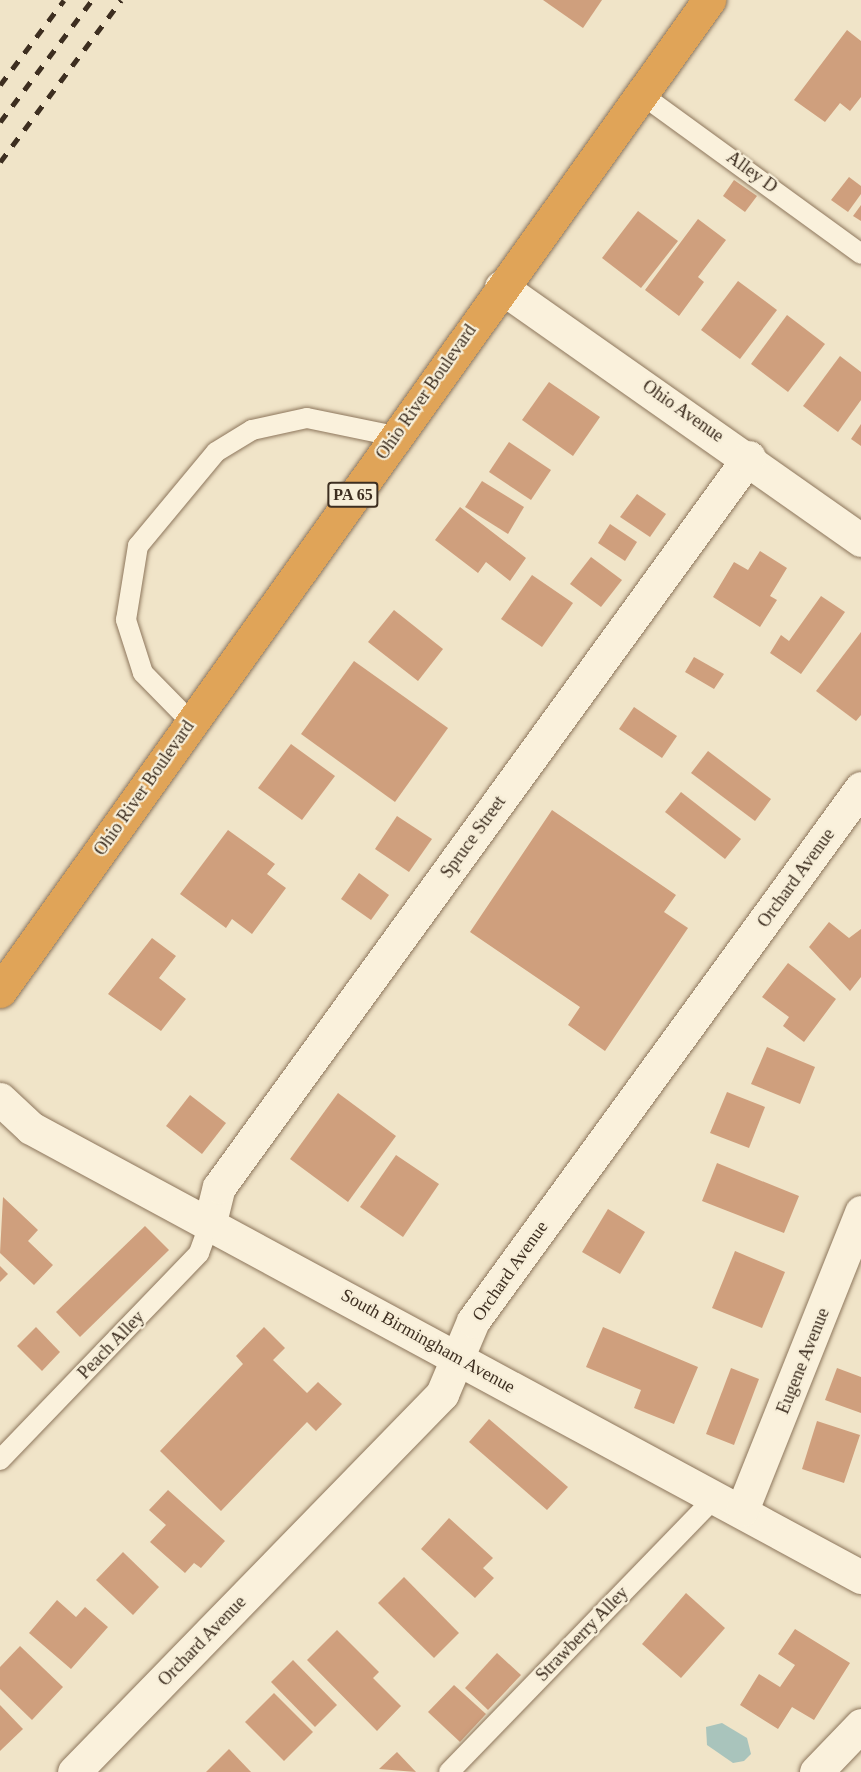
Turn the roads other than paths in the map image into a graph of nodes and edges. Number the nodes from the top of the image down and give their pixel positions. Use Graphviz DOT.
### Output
graph roads {
  1 [pos="709,0"];
  2 [pos="641,94"];
  3 [pos="861,254"];
  4 [pos="501,286"];
  5 [pos="395,436"];
  6 [pos="748,457"];
  7 [pos="861,540"];
  8 [pos="192,722"];
  9 [pos="861,788"];
  10 [pos="0,992"];
  11 [pos="0,1099"];
  12 [pos="861,1212"];
  13 [pos="210,1222"];
  14 [pos="458,1358"];
  15 [pos="0,1460"];
  16 [pos="729,1503"];
  17 [pos="861,1577"];
  18 [pos="861,1725"];
  19 [pos="74,1772"];
  20 [pos="449,1772"];
  21 [pos="816,1772"];
  1 -- 2 [label="highway, Ohio River Boulevard / PA 65"];
  2 -- 3 [label="lane, Alley D"];
  2 -- 4 [label="highway, Ohio River Boulevard / PA 65"];
  4 -- 5 [label="highway, Ohio River Boulevard / PA 65"];
  4 -- 6 [label="street, Ohio Avenue"];
  5 -- 8 [label="highway, Ohio River Boulevard / PA 65"];
  5 -- 8 [label="lane"];
  6 -- 7 [label="street, Ohio Avenue"];
  6 -- 13 [label="street, Spruce Street"];
  8 -- 10 [label="highway, Ohio River Boulevard / PA 65"];
  9 -- 14 [label="street, Orchard Avenue"];
  11 -- 13 [label="street, South Birmingham Avenue"];
  12 -- 16 [label="street, Eugene Avenue"];
  13 -- 14 [label="street, South Birmingham Avenue"];
  13 -- 15 [label="lane, Peach Alley"];
  14 -- 16 [label="street, South Birmingham Avenue"];
  14 -- 19 [label="street, Orchard Avenue"];
  16 -- 17 [label="street, South Birmingham Avenue"];
  16 -- 20 [label="lane, Strawberry Alley"];
  18 -- 21 [label="street"];
}
